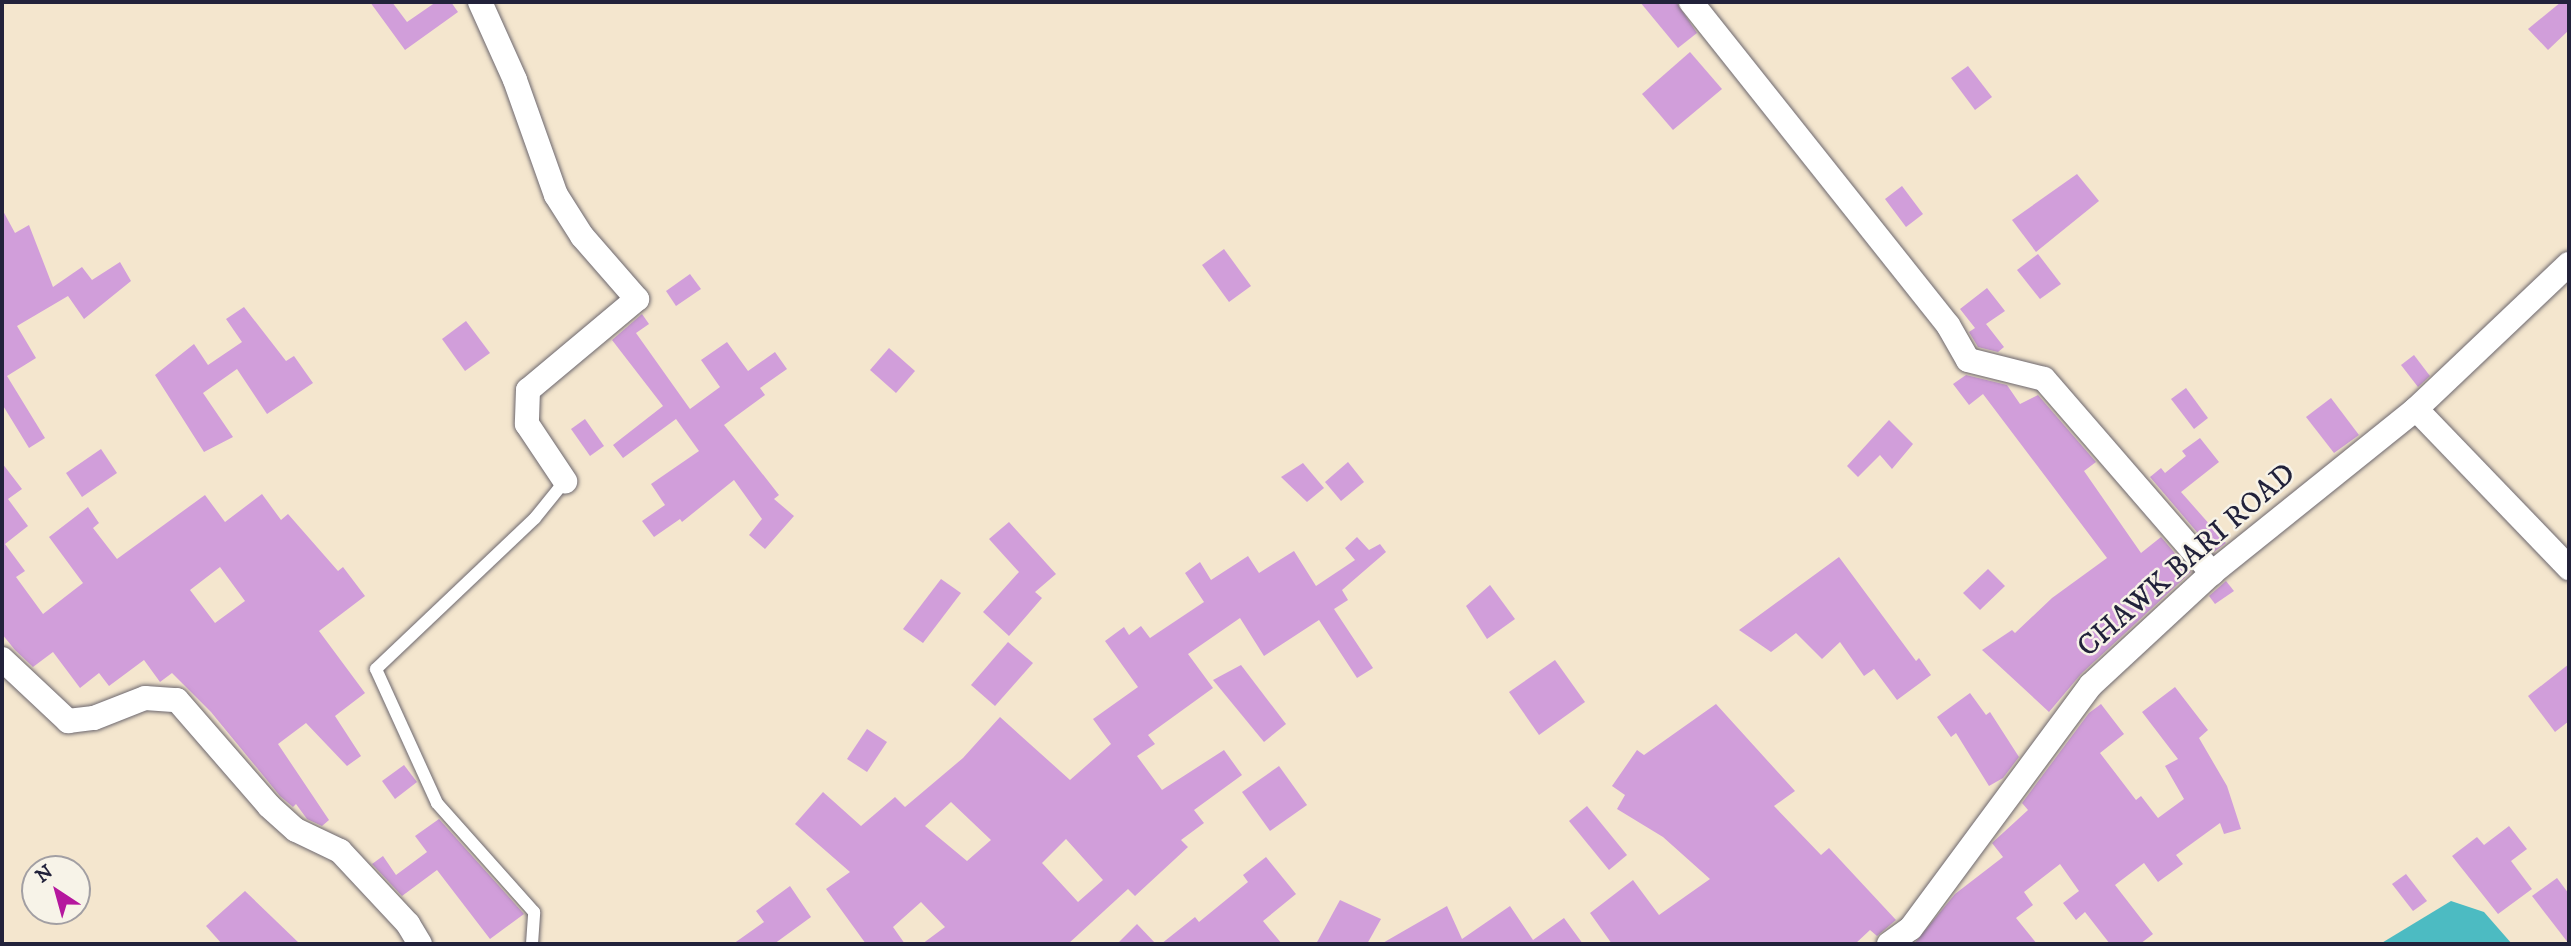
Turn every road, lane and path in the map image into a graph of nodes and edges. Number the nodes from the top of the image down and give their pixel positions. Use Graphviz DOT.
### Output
graph roads {
  1 [pos="480,2"];
  2 [pos="1691,2"];
  3 [pos="2569,264"];
  4 [pos="2416,409"];
  5 [pos="565,481"];
  6 [pos="2569,568"];
  7 [pos="2212,573"];
  8 [pos="2,659"];
  9 [pos="421,944"];
  10 [pos="532,944"];
  11 [pos="1889,944"];
  1 -- 5 [label="street"];
  2 -- 7 [label="street"];
  3 -- 4 [label="street, CHAWK BARI ROAD"];
  4 -- 6 [label="street"];
  4 -- 7 [label="street, CHAWK BARI ROAD"];
  5 -- 10 [label="lane"];
  7 -- 11 [label="street, CHAWK BARI ROAD"];
  8 -- 9 [label="street"];
}
